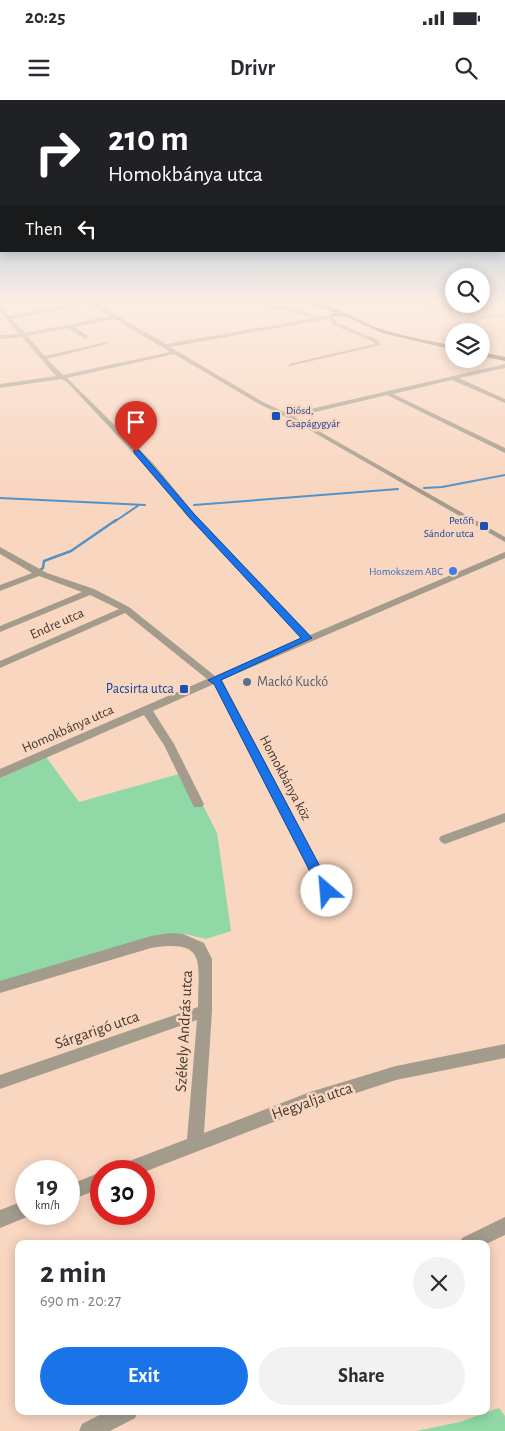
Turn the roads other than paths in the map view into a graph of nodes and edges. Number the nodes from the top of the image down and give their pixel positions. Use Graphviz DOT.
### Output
graph roads {
  1 [pos="48,363"];
  2 [pos="126,363"];
  3 [pos="196,363"];
  4 [pos="299,363"];
  5 [pos="291,365"];
  6 [pos="505,366"];
  7 [pos="62,377"];
  8 [pos="453,378"];
  9 [pos="0,386"];
  10 [pos="387,393"];
  11 [pos="505,401"];
  12 [pos="288,416"];
  13 [pos="505,451"];
  14 [pos="505,540"];
  15 [pos="2,554"];
  16 [pos="505,555"];
  17 [pos="39,573"];
  18 [pos="0,588"];
  19 [pos="90,590"];
  20 [pos="126,609"];
  21 [pos="0,629"];
  22 [pos="308,638"];
  23 [pos="0,665"];
  24 [pos="214,680"];
  25 [pos="146,710"];
  26 [pos="0,774"];
  27 [pos="198,804"];
  28 [pos="505,817"];
  29 [pos="445,839"];
  30 [pos="327,891"];
  31 [pos="0,987"];
  32 [pos="205,1011"];
  33 [pos="505,1051"];
  34 [pos="0,1082"];
  35 [pos="195,1144"];
  36 [pos="154,1160"];
  37 [pos="15,1213"];
  38 [pos="0,1219"];
  39 [pos="505,1226"];
  40 [pos="476,1240"];
  41 [pos="120,1415"];
  42 [pos="89,1431"];
  1 -- 7 [label="street"];
  2 -- 7 [label="street"];
  3 -- 12 [label="street"];
  4 -- 5 [label="street"];
  6 -- 8 [label="street"];
  7 -- 9 [label="street"];
  7 -- 22 [label="street"];
  8 -- 10 [label="street"];
  8 -- 11 [label="street"];
  10 -- 12 [label="street"];
  10 -- 13 [label="street"];
  12 -- 14 [label="street"];
  15 -- 17 [label="street"];
  16 -- 22 [label="street, Homokbánya utca"];
  17 -- 18 [label="street"];
  17 -- 19 [label="street"];
  19 -- 20 [label="street"];
  19 -- 21 [label="street"];
  20 -- 23 [label="street, Endre utca"];
  20 -- 24 [label="street"];
  22 -- 24 [label="street, Homokbánya utca"];
  24 -- 25 [label="street, Homokbánya utca"];
  24 -- 30 [label="street, Homokbánya köz"];
  25 -- 26 [label="street, Homokbánya utca"];
  25 -- 27 [label="street"];
  28 -- 29 [label="street"];
  31 -- 32 [label="street, Székely András utca"];
  32 -- 34 [label="street, Sárgarigó utca"];
  32 -- 35 [label="street, Székely András utca"];
  33 -- 35 [label="street, Hegyalja utca"];
  35 -- 36 [label="street, Hegyalja utca"];
  37 -- 38 [label="street"];
  39 -- 40 [label="street"];
  41 -- 42 [label="street"];
}
